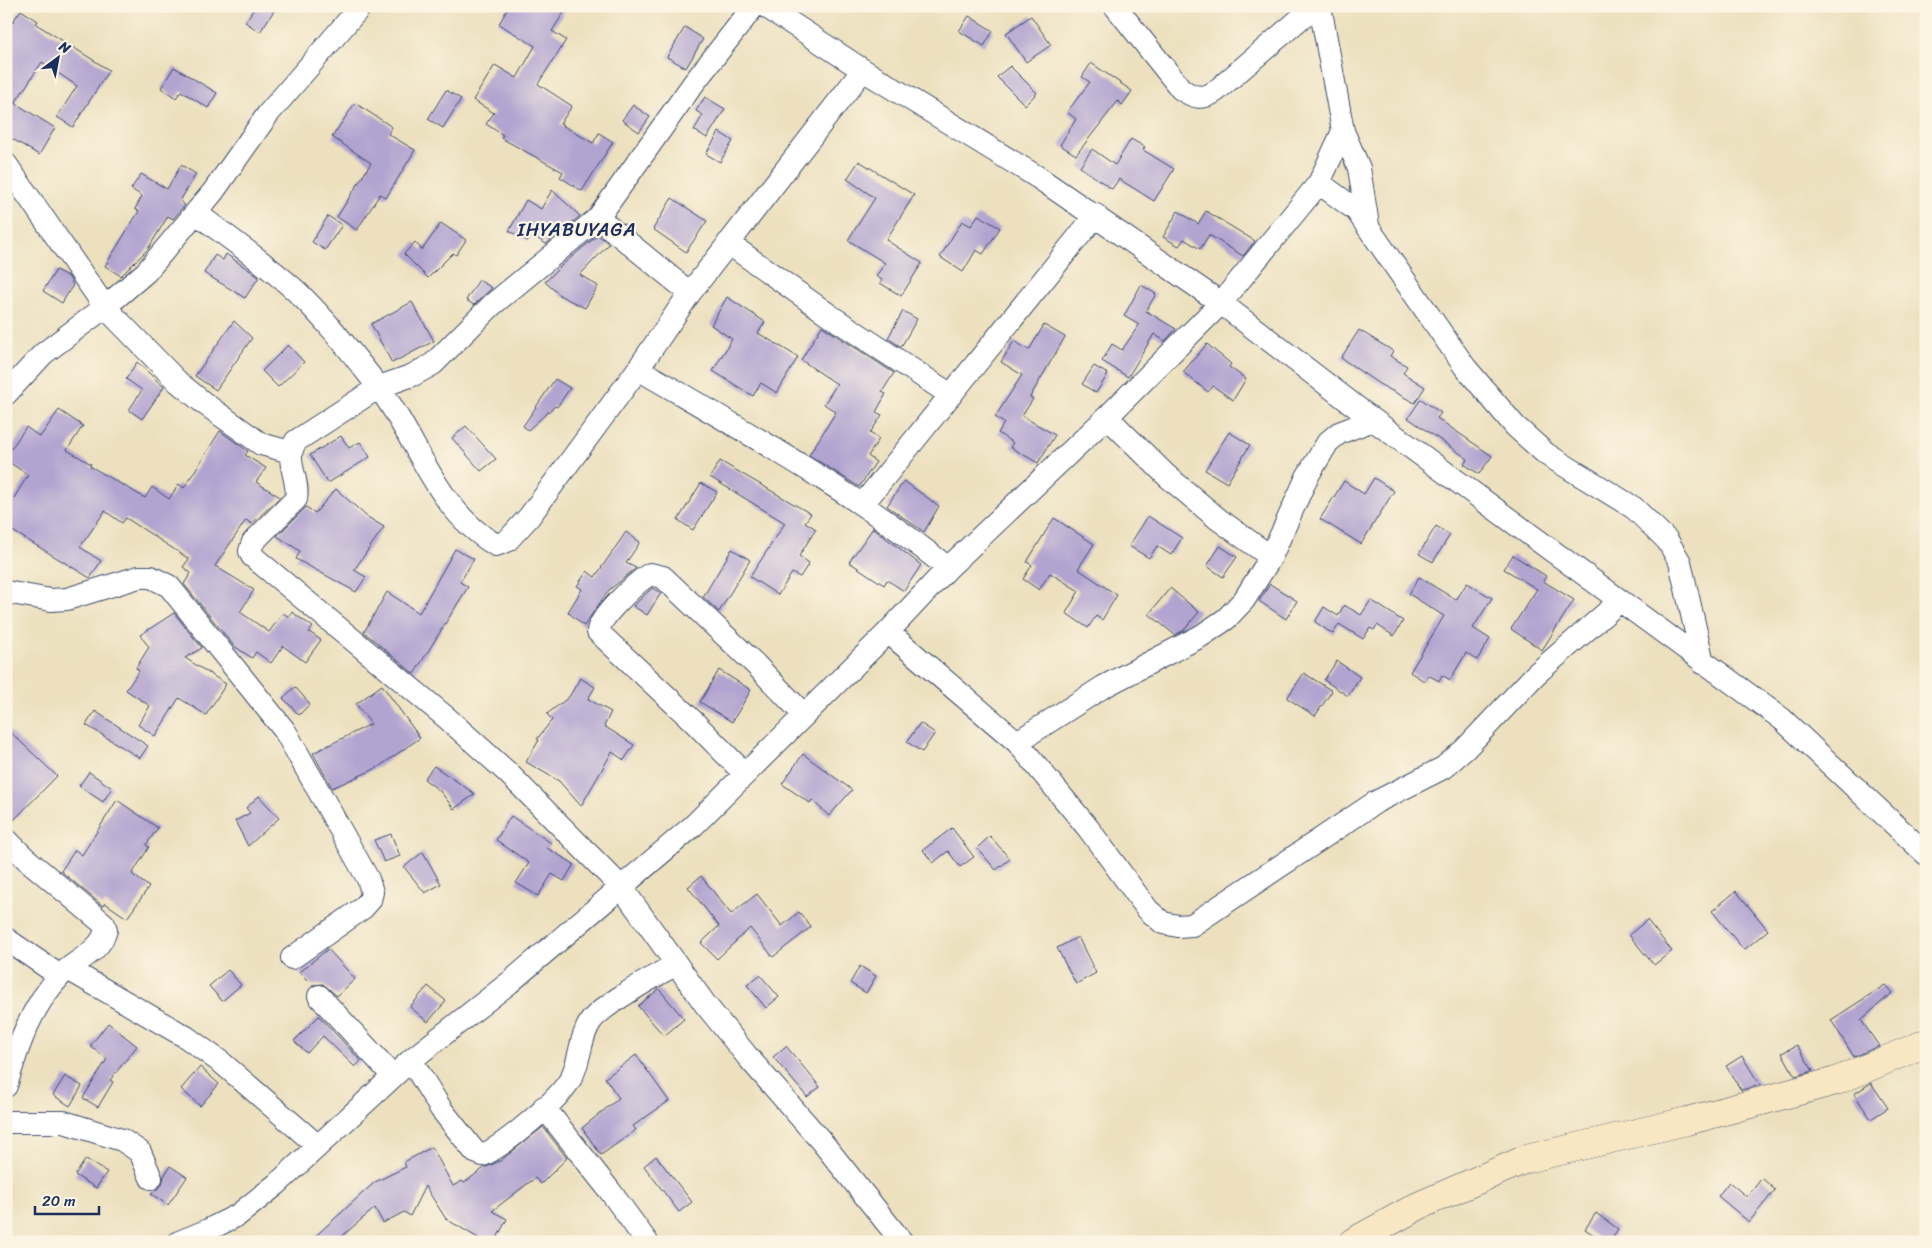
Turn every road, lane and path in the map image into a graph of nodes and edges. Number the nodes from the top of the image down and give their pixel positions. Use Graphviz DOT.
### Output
graph roads {
  1 [pos="361,6"];
  2 [pos="754,6"];
  3 [pos="765,6"];
  4 [pos="1115,6"];
  5 [pos="1315,6"];
  6 [pos="1320,6"];
  7 [pos="863,70"];
  8 [pos="1343,131"];
  9 [pos="6,164"];
  10 [pos="1319,183"];
  11 [pos="196,213"];
  12 [pos="1096,215"];
  13 [pos="598,218"];
  14 [pos="1368,224"];
  15 [pos="728,244"];
  16 [pos="690,292"];
  17 [pos="1221,304"];
  18 [pos="104,307"];
  19 [pos="638,369"];
  20 [pos="379,387"];
  21 [pos="6,394"];
  22 [pos="951,395"];
  23 [pos="1108,417"];
  24 [pos="1373,420"];
  25 [pos="290,452"];
  26 [pos="862,505"];
  27 [pos="1271,557"];
  28 [pos="948,568"];
  29 [pos="6,592"];
  30 [pos="1620,601"];
  31 [pos="888,632"];
  32 [pos="1703,663"];
  33 [pos="804,715"];
  34 [pos="1017,742"];
  35 [pos="745,774"];
  36 [pos="6,839"];
  37 [pos="1926,854"];
  38 [pos="622,888"];
  39 [pos="6,939"];
  40 [pos="292,958"];
  41 [pos="676,964"];
  42 [pos="64,972"];
  43 [pos="319,996"];
  44 [pos="1926,1043"];
  45 [pos="411,1060"];
  46 [pos="392,1076"];
  47 [pos="6,1086"];
  48 [pos="544,1107"];
  49 [pos="6,1122"];
  50 [pos="318,1146"];
  51 [pos="151,1178"];
  52 [pos="179,1242"];
  53 [pos="647,1242"];
  54 [pos="902,1242"];
  55 [pos="1353,1242"];
  1 -- 11 [label="street"];
  2 -- 13 [label="street"];
  3 -- 7 [label="street"];
  4 -- 5 [label="street"];
  6 -- 8 [label="street"];
  7 -- 12 [label="street"];
  7 -- 15 [label="street"];
  8 -- 10 [label="street"];
  8 -- 14 [label="street"];
  9 -- 18 [label="street"];
  10 -- 14 [label="street"];
  10 -- 17 [label="street"];
  11 -- 18 [label="street"];
  11 -- 20 [label="street"];
  12 -- 17 [label="street"];
  12 -- 22 [label="street"];
  13 -- 16 [label="street"];
  13 -- 20 [label="street"];
  14 -- 32 [label="street"];
  15 -- 16 [label="street"];
  15 -- 22 [label="street"];
  16 -- 19 [label="street"];
  17 -- 23 [label="street"];
  17 -- 24 [label="street"];
  18 -- 21 [label="street"];
  18 -- 25 [label="street"];
  19 -- 20 [label="street"];
  19 -- 26 [label="street"];
  20 -- 25 [label="street"];
  22 -- 26 [label="street"];
  23 -- 27 [label="street"];
  23 -- 28 [label="street"];
  24 -- 27 [label="street"];
  24 -- 30 [label="street"];
  25 -- 38 [label="street"];
  26 -- 28 [label="street"];
  27 -- 34 [label="street"];
  28 -- 31 [label="street"];
  29 -- 40 [label="street"];
  30 -- 32 [label="street"];
  30 -- 34 [label="street"];
  31 -- 33 [label="street"];
  31 -- 34 [label="street"];
  32 -- 37 [label="street"];
  33 -- 35 [label="street"];
  33 -- 35 [label="street"];
  35 -- 38 [label="street"];
  36 -- 42 [label="street"];
  38 -- 41 [label="street"];
  38 -- 45 [label="street"];
  39 -- 42 [label="street"];
  41 -- 48 [label="street"];
  41 -- 54 [label="street"];
  42 -- 47 [label="street"];
  42 -- 50 [label="street"];
  43 -- 46 [label="street"];
  44 -- 55 [label="street"];
  45 -- 46 [label="street"];
  45 -- 48 [label="street"];
  46 -- 50 [label="street"];
  48 -- 53 [label="street"];
  49 -- 51 [label="street"];
  50 -- 52 [label="street"];
}
